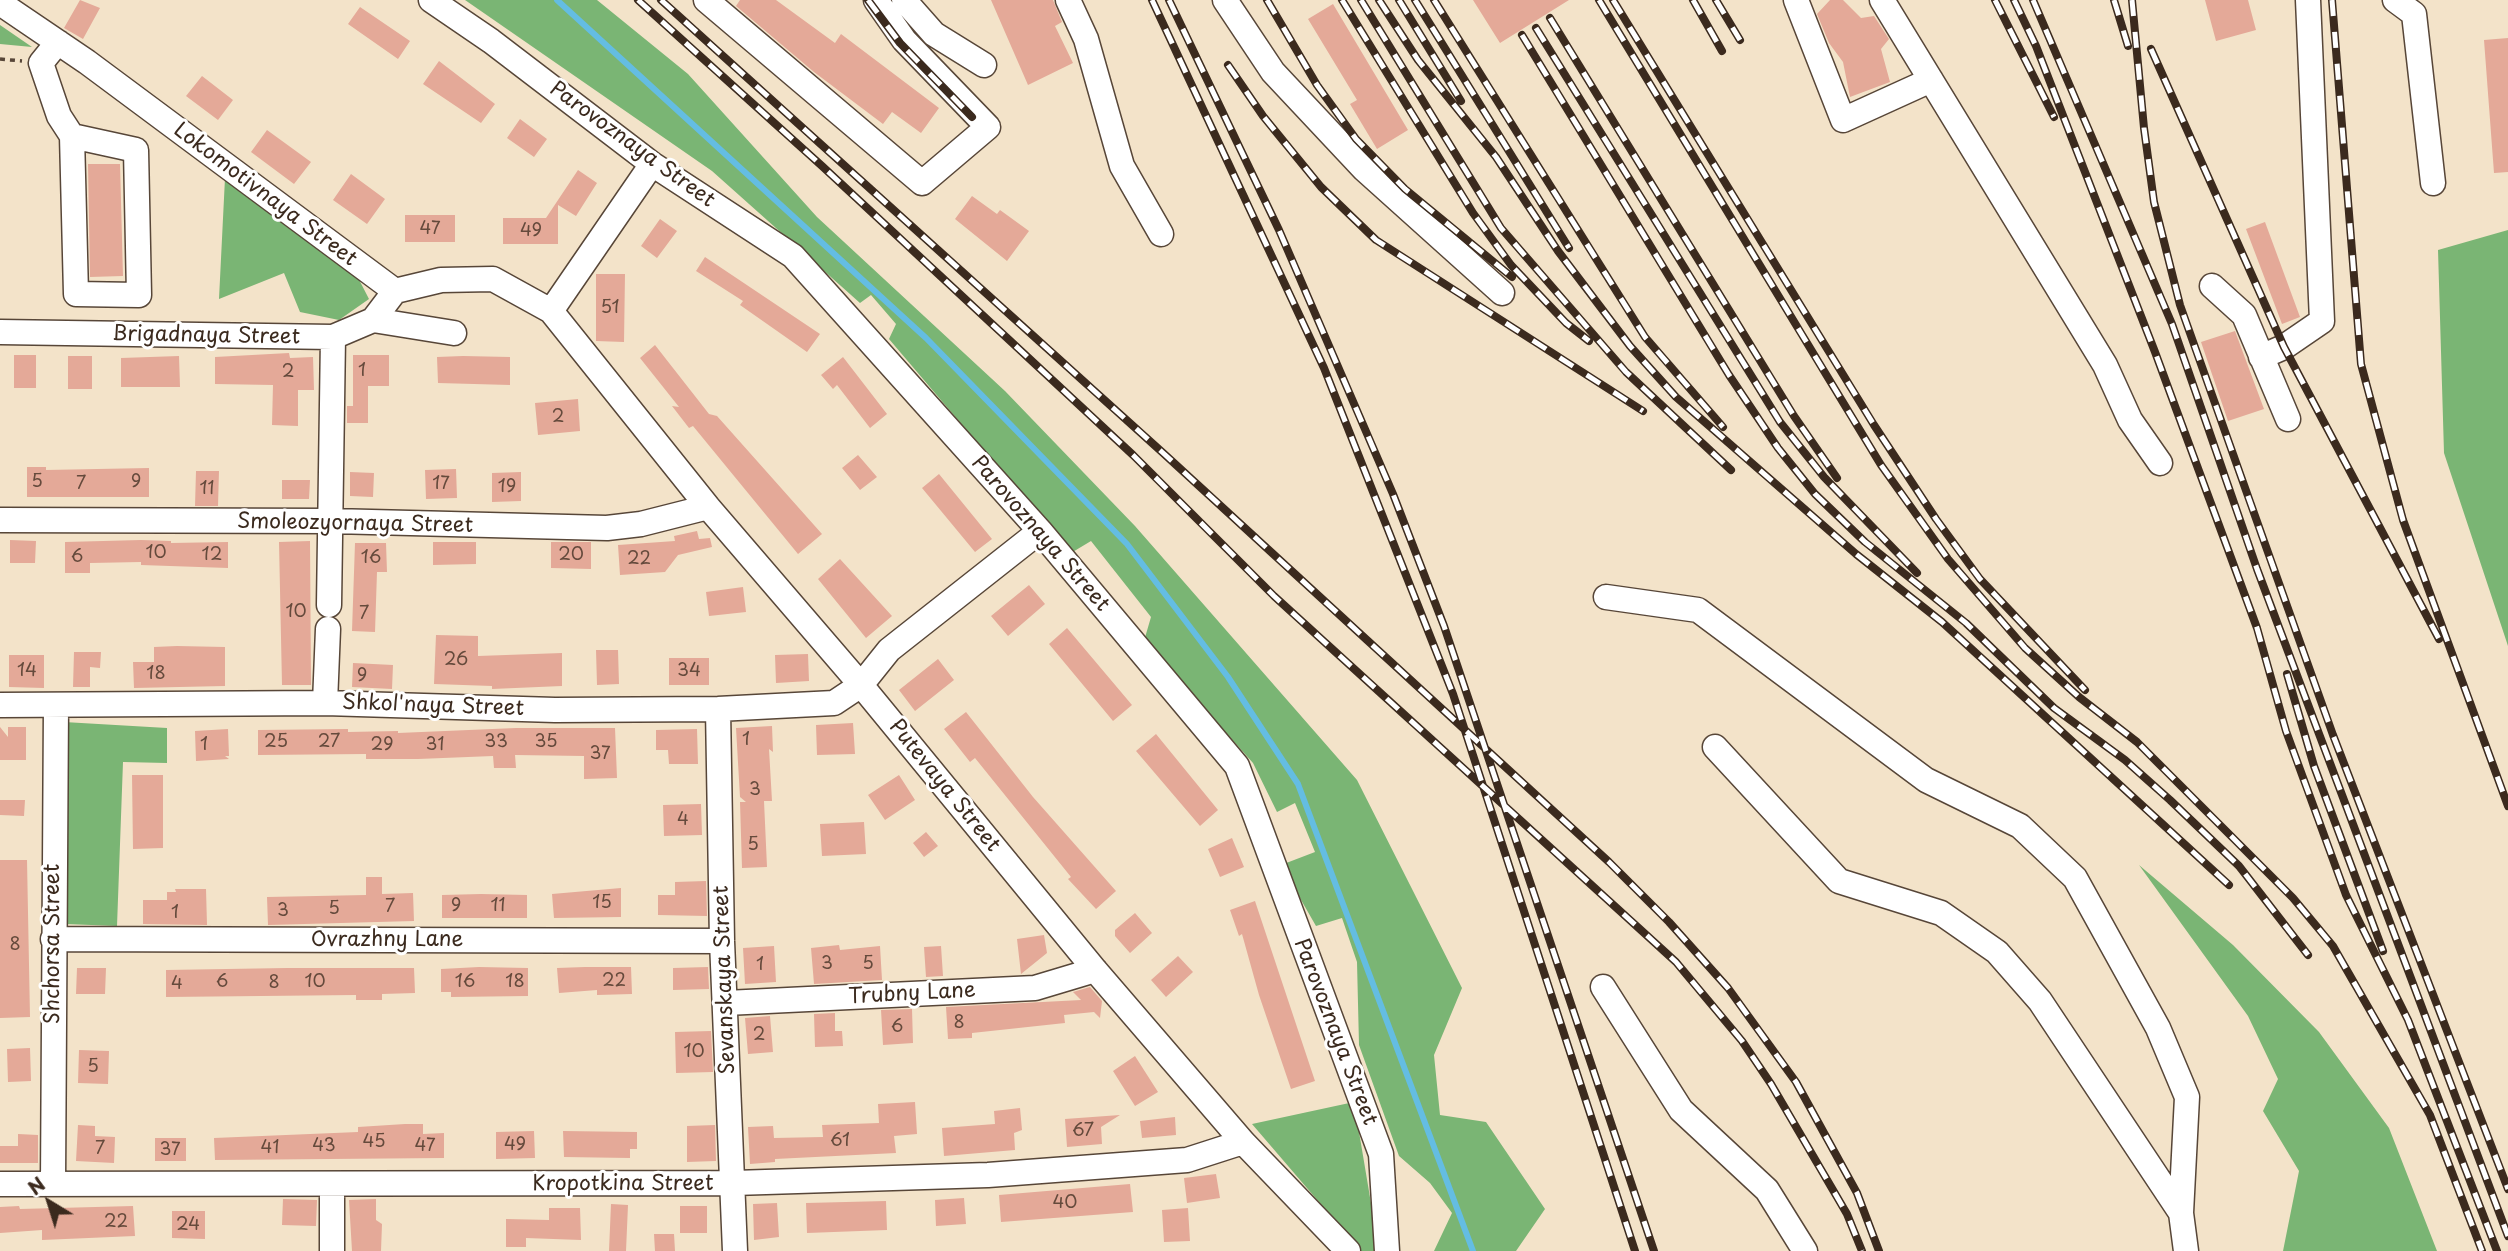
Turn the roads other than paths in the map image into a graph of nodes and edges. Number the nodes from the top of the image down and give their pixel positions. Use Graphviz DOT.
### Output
graph roads {
  1 [pos="431,0"];
  2 [pos="706,0"];
  3 [pos="876,0"];
  4 [pos="904,0"];
  5 [pos="1068,0"];
  6 [pos="1225,0"];
  7 [pos="1796,0"];
  8 [pos="1882,0"];
  9 [pos="2308,0"];
  10 [pos="2395,0"];
  11 [pos="0,3"];
  12 [pos="58,42"];
  13 [pos="984,65"];
  14 [pos="1931,80"];
  15 [pos="72,136"];
  16 [pos="652,164"];
  17 [pos="2433,183"];
  18 [pos="1161,234"];
  19 [pos="2213,286"];
  20 [pos="395,291"];
  21 [pos="1502,293"];
  22 [pos="76,294"];
  23 [pos="551,311"];
  24 [pos="373,320"];
  25 [pos="0,332"];
  26 [pos="454,333"];
  27 [pos="75,334"];
  28 [pos="334,338"];
  29 [pos="2261,357"];
  30 [pos="2288,419"];
  31 [pos="2160,463"];
  32 [pos="708,508"];
  33 [pos="0,520"];
  34 [pos="332,521"];
  35 [pos="1040,531"];
  36 [pos="1606,597"];
  37 [pos="861,685"];
  38 [pos="325,703"];
  39 [pos="0,705"];
  40 [pos="56,705"];
  41 [pos="718,709"];
  42 [pos="1715,747"];
  43 [pos="53,939"];
  44 [pos="722,941"];
  45 [pos="1095,970"];
  46 [pos="1603,987"];
  47 [pos="726,1003"];
  48 [pos="1243,1142"];
  49 [pos="53,1182"];
  50 [pos="734,1183"];
  51 [pos="0,1184"];
  52 [pos="332,1184"];
  53 [pos="2181,1213"];
  54 [pos="332,1251"];
  55 [pos="735,1251"];
  56 [pos="1348,1251"];
  57 [pos="1387,1251"];
  58 [pos="1805,1251"];
  59 [pos="2186,1251"];
  1 -- 16 [label="street, Parovoznaya Street"];
  2 -- 3 [label="street"];
  4 -- 13 [label="street"];
  5 -- 18 [label="street"];
  6 -- 21 [label="street"];
  7 -- 14 [label="street"];
  8 -- 14 [label="street"];
  9 -- 29 [label="street"];
  10 -- 17 [label="street"];
  11 -- 12 [label="street, Lokomotivnaya Street"];
  12 -- 15 [label="street"];
  12 -- 20 [label="street, Lokomotivnaya Street"];
  14 -- 31 [label="street"];
  15 -- 22 [label="street"];
  15 -- 22 [label="street"];
  16 -- 23 [label="street"];
  16 -- 35 [label="street, Parovoznaya Street"];
  19 -- 29 [label="street"];
  20 -- 23 [label="street"];
  20 -- 24 [label="street, Brigadnaya Street"];
  22 -- 27 [label="street"];
  23 -- 32 [label="street, Putevaya Street"];
  24 -- 26 [label="street"];
  24 -- 28 [label="street, Brigadnaya Street"];
  25 -- 27 [label="street, Brigadnaya Street"];
  27 -- 28 [label="street, Brigadnaya Street"];
  28 -- 34 [label="street"];
  29 -- 30 [label="street"];
  32 -- 34 [label="street, Smoleozyornaya Street"];
  32 -- 37 [label="street, Putevaya Street"];
  33 -- 34 [label="street, Smoleozyornaya Street"];
  34 -- 38 [label="street"];
  35 -- 37 [label="street"];
  35 -- 57 [label="street, Parovoznaya Street"];
  36 -- 53 [label="street"];
  37 -- 41 [label="street, Shkol'naya Street"];
  37 -- 45 [label="street, Putevaya Street"];
  38 -- 40 [label="street, Shkol'naya Street"];
  38 -- 41 [label="street, Shkol'naya Street"];
  39 -- 40 [label="street, Shkol'naya Street"];
  40 -- 43 [label="street, Shchorsa Street"];
  41 -- 44 [label="street, Sevanskaya Street"];
  42 -- 53 [label="street"];
  43 -- 44 [label="street, Ovrazhny Lane"];
  43 -- 49 [label="street, Shchorsa Street"];
  44 -- 47 [label="street, Sevanskaya Street"];
  45 -- 47 [label="street, Trubny Lane"];
  45 -- 48 [label="street, Putevaya Street"];
  46 -- 58 [label="street"];
  47 -- 50 [label="street, Sevanskaya Street"];
  48 -- 50 [label="street, Kropotkina Street"];
  48 -- 56 [label="street, Putevaya Street"];
  49 -- 51 [label="street, Kropotkina Street"];
  49 -- 52 [label="street, Kropotkina Street"];
  50 -- 52 [label="street, Kropotkina Street"];
  50 -- 55 [label="street, Sevanskaya Street"];
  52 -- 54 [label="street"];
  53 -- 59 [label="street"];
}
